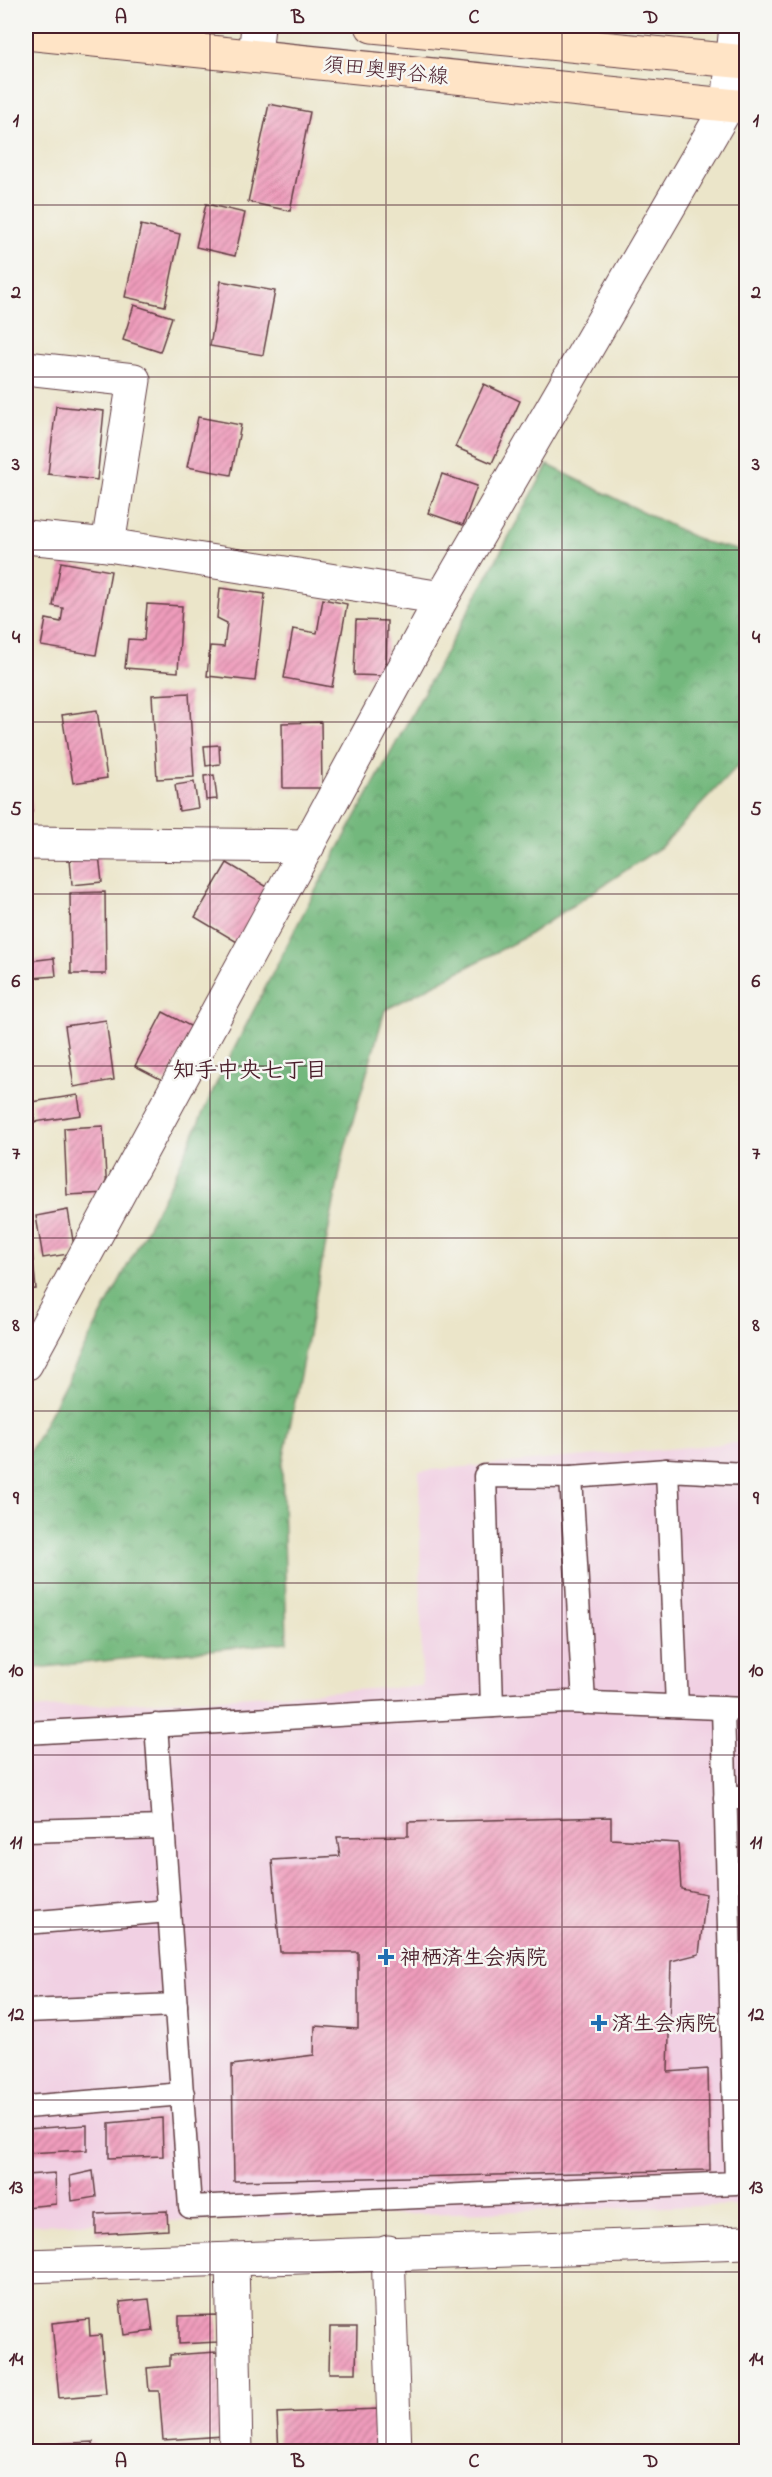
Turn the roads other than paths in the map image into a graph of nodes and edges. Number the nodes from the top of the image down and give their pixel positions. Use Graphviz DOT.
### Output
graph roads {
  1 [pos="372,26"];
  2 [pos="736,26"];
  3 [pos="26,33"];
  4 [pos="257,41"];
  5 [pos="740,61"];
  6 [pos="737,106"];
  7 [pos="26,369"];
  8 [pos="26,537"];
  9 [pos="108,545"];
  10 [pos="442,598"];
  11 [pos="26,843"];
  12 [pos="308,846"];
  13 [pos="26,1364"];
  14 [pos="667,1470"];
  15 [pos="747,1474"];
  16 [pos="571,1478"];
  17 [pos="584,1702"];
  18 [pos="492,1706"];
  19 [pos="677,1706"];
  20 [pos="723,1708"];
  21 [pos="747,1709"];
  22 [pos="156,1725"];
  23 [pos="26,1732"];
  24 [pos="736,1798"];
  25 [pos="164,1827"];
  26 [pos="26,1831"];
  27 [pos="737,1887"];
  28 [pos="169,1911"];
  29 [pos="26,1923"];
  30 [pos="739,1976"];
  31 [pos="176,2005"];
  32 [pos="26,2011"];
  33 [pos="740,2066"];
  34 [pos="183,2094"];
  35 [pos="26,2107"];
  36 [pos="747,2242"];
  37 [pos="388,2252"];
  38 [pos="232,2259"];
  39 [pos="26,2266"];
  40 [pos="236,2451"];
  41 [pos="395,2451"];
  1 -- 5 [label="main road, 須田奥野谷線"];
  2 -- 5 [label="street"];
  3 -- 4 [label="main road, 須田奥野谷線"];
  4 -- 6 [label="main road, 須田奥野谷線"];
  5 -- 6 [label="street"];
  6 -- 10 [label="street"];
  7 -- 9 [label="street"];
  8 -- 9 [label="street"];
  9 -- 10 [label="street"];
  10 -- 12 [label="street"];
  11 -- 12 [label="street"];
  12 -- 13 [label="street"];
  14 -- 15 [label="lane"];
  14 -- 16 [label="lane"];
  14 -- 19 [label="lane"];
  16 -- 17 [label="lane"];
  16 -- 18 [label="lane"];
  17 -- 18 [label="lane"];
  17 -- 19 [label="lane"];
  18 -- 22 [label="lane"];
  19 -- 20 [label="lane"];
  20 -- 21 [label="lane"];
  20 -- 24 [label="lane"];
  22 -- 23 [label="lane"];
  22 -- 25 [label="lane"];
  24 -- 27 [label="lane"];
  25 -- 26 [label="lane"];
  25 -- 28 [label="lane"];
  27 -- 30 [label="lane"];
  28 -- 29 [label="lane"];
  28 -- 31 [label="lane"];
  30 -- 33 [label="lane"];
  31 -- 32 [label="lane"];
  31 -- 34 [label="lane"];
  33 -- 34 [label="lane"];
  34 -- 35 [label="lane"];
  36 -- 37 [label="street"];
  37 -- 38 [label="street"];
  37 -- 41 [label="street"];
  38 -- 39 [label="street"];
  38 -- 40 [label="street"];
}
